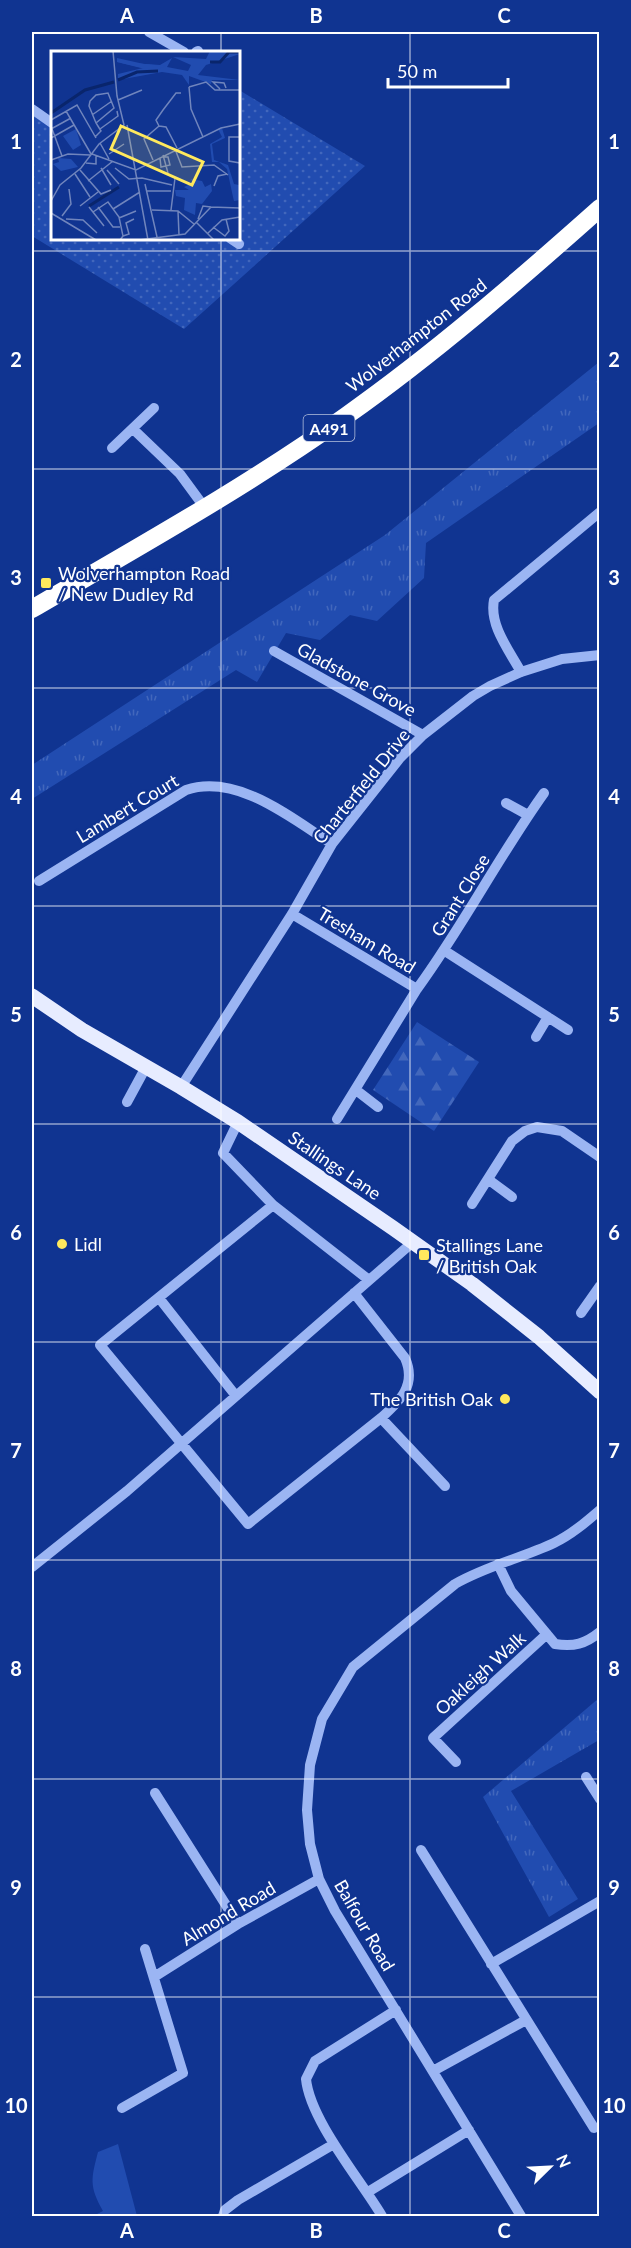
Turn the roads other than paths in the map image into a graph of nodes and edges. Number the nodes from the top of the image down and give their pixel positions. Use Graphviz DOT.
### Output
graph roads {
  1 [pos="149,32"];
  2 [pos="182,51"];
  3 [pos="32,109"];
  4 [pos="51,122"];
  5 [pos="600,208"];
  6 [pos="154,408"];
  7 [pos="133,429"];
  8 [pos="112,448"];
  9 [pos="205,508"];
  10 [pos="600,512"];
  11 [pos="32,609"];
  12 [pos="274,651"];
  13 [pos="600,655"];
  14 [pos="521,672"];
  15 [pos="423,735"];
  16 [pos="544,793"];
  17 [pos="506,803"];
  18 [pos="528,815"];
  19 [pos="332,844"];
  20 [pos="39,881"];
  21 [pos="292,914"];
  22 [pos="445,951"];
  23 [pos="417,989"];
  24 [pos="32,996"];
  25 [pos="548,1017"];
  26 [pos="568,1030"];
  27 [pos="536,1037"];
  28 [pos="146,1067"];
  29 [pos="181,1087"];
  30 [pos="356,1090"];
  31 [pos="127,1102"];
  32 [pos="378,1107"];
  33 [pos="337,1119"];
  34 [pos="238,1122"];
  35 [pos="600,1157"];
  36 [pos="489,1180"];
  37 [pos="512,1197"];
  38 [pos="472,1204"];
  39 [pos="273,1205"];
  40 [pos="413,1242"];
  41 [pos="369,1280"];
  42 [pos="600,1286"];
  43 [pos="354,1293"];
  44 [pos="159,1298"];
  45 [pos="581,1313"];
  46 [pos="600,1392"];
  47 [pos="236,1396"];
  48 [pos="381,1418"];
  49 [pos="182,1443"];
  50 [pos="445,1486"];
  51 [pos="600,1510"];
  52 [pos="498,1564"];
  53 [pos="32,1567"];
  54 [pos="600,1632"];
  55 [pos="547,1635"];
  56 [pos="456,1762"];
  57 [pos="586,1778"];
  58 [pos="155,1793"];
  59 [pos="600,1799"];
  60 [pos="421,1850"];
  61 [pos="319,1879"];
  62 [pos="600,1901"];
  63 [pos="238,1924"];
  64 [pos="145,1949"];
  65 [pos="491,1964"];
  66 [pos="154,1977"];
  67 [pos="396,2010"];
  68 [pos="526,2020"];
  69 [pos="433,2071"];
  70 [pos="122,2108"];
  71 [pos="594,2128"];
  72 [pos="469,2130"];
  73 [pos="334,2144"];
  74 [pos="368,2192"];
  75 [pos="223,2217"];
  76 [pos="382,2217"];
  77 [pos="521,2217"];
  1 -- 2 [label="street"];
  3 -- 4 [label="street"];
  5 -- 9 [label="highway, Wolverhampton Road / A491"];
  6 -- 7 [label="street"];
  7 -- 8 [label="street"];
  7 -- 9 [label="street"];
  9 -- 11 [label="highway, Wolverhampton Road / A491"];
  10 -- 14 [label="street"];
  12 -- 15 [label="street, Gladstone Grove"];
  13 -- 14 [label="street, Charterfield Drive"];
  14 -- 15 [label="street, Charterfield Drive"];
  15 -- 19 [label="street, Charterfield Drive"];
  16 -- 18 [label="street, Grant Close"];
  17 -- 18 [label="street"];
  18 -- 22 [label="street, Grant Close"];
  19 -- 20 [label="street, Lambert Court"];
  19 -- 21 [label="street, Charterfield Drive"];
  21 -- 23 [label="street, Tresham Road"];
  21 -- 29 [label="street, Charterfield Drive"];
  22 -- 23 [label="street, Grant Close"];
  22 -- 25 [label="street"];
  23 -- 30 [label="street, Tresham Road"];
  24 -- 28 [label="main road, Stallings Lane"];
  25 -- 26 [label="street"];
  25 -- 27 [label="street"];
  28 -- 29 [label="main road, Stallings Lane"];
  28 -- 31 [label="street"];
  29 -- 34 [label="main road, Stallings Lane"];
  30 -- 32 [label="street"];
  30 -- 33 [label="street, Tresham Road"];
  34 -- 39 [label="street"];
  34 -- 40 [label="main road, Stallings Lane"];
  35 -- 36 [label="street"];
  36 -- 37 [label="street"];
  36 -- 38 [label="street"];
  39 -- 41 [label="street"];
  39 -- 44 [label="street"];
  40 -- 41 [label="street"];
  40 -- 46 [label="main road, Stallings Lane"];
  41 -- 43 [label="street"];
  42 -- 45 [label="street"];
  43 -- 47 [label="street"];
  43 -- 48 [label="street"];
  44 -- 47 [label="street"];
  44 -- 49 [label="street"];
  47 -- 49 [label="street"];
  48 -- 49 [label="street"];
  48 -- 50 [label="street"];
  49 -- 53 [label="street"];
  51 -- 52 [label="street, Balfour Road"];
  52 -- 55 [label="street"];
  52 -- 61 [label="street, Balfour Road"];
  54 -- 55 [label="street"];
  55 -- 56 [label="street, Oakleigh Walk"];
  57 -- 59 [label="street"];
  58 -- 63 [label="street"];
  60 -- 65 [label="street"];
  61 -- 63 [label="street, Almond Road"];
  61 -- 67 [label="street, Balfour Road"];
  62 -- 65 [label="street"];
  63 -- 66 [label="street, Almond Road"];
  64 -- 66 [label="street"];
  65 -- 68 [label="street"];
  66 -- 70 [label="street"];
  67 -- 69 [label="street, Balfour Road"];
  67 -- 73 [label="street"];
  68 -- 69 [label="street"];
  68 -- 71 [label="street"];
  69 -- 72 [label="street, Balfour Road"];
  72 -- 74 [label="street"];
  72 -- 77 [label="street, Balfour Road"];
  73 -- 74 [label="street"];
  73 -- 75 [label="street"];
  74 -- 76 [label="street"];
}
